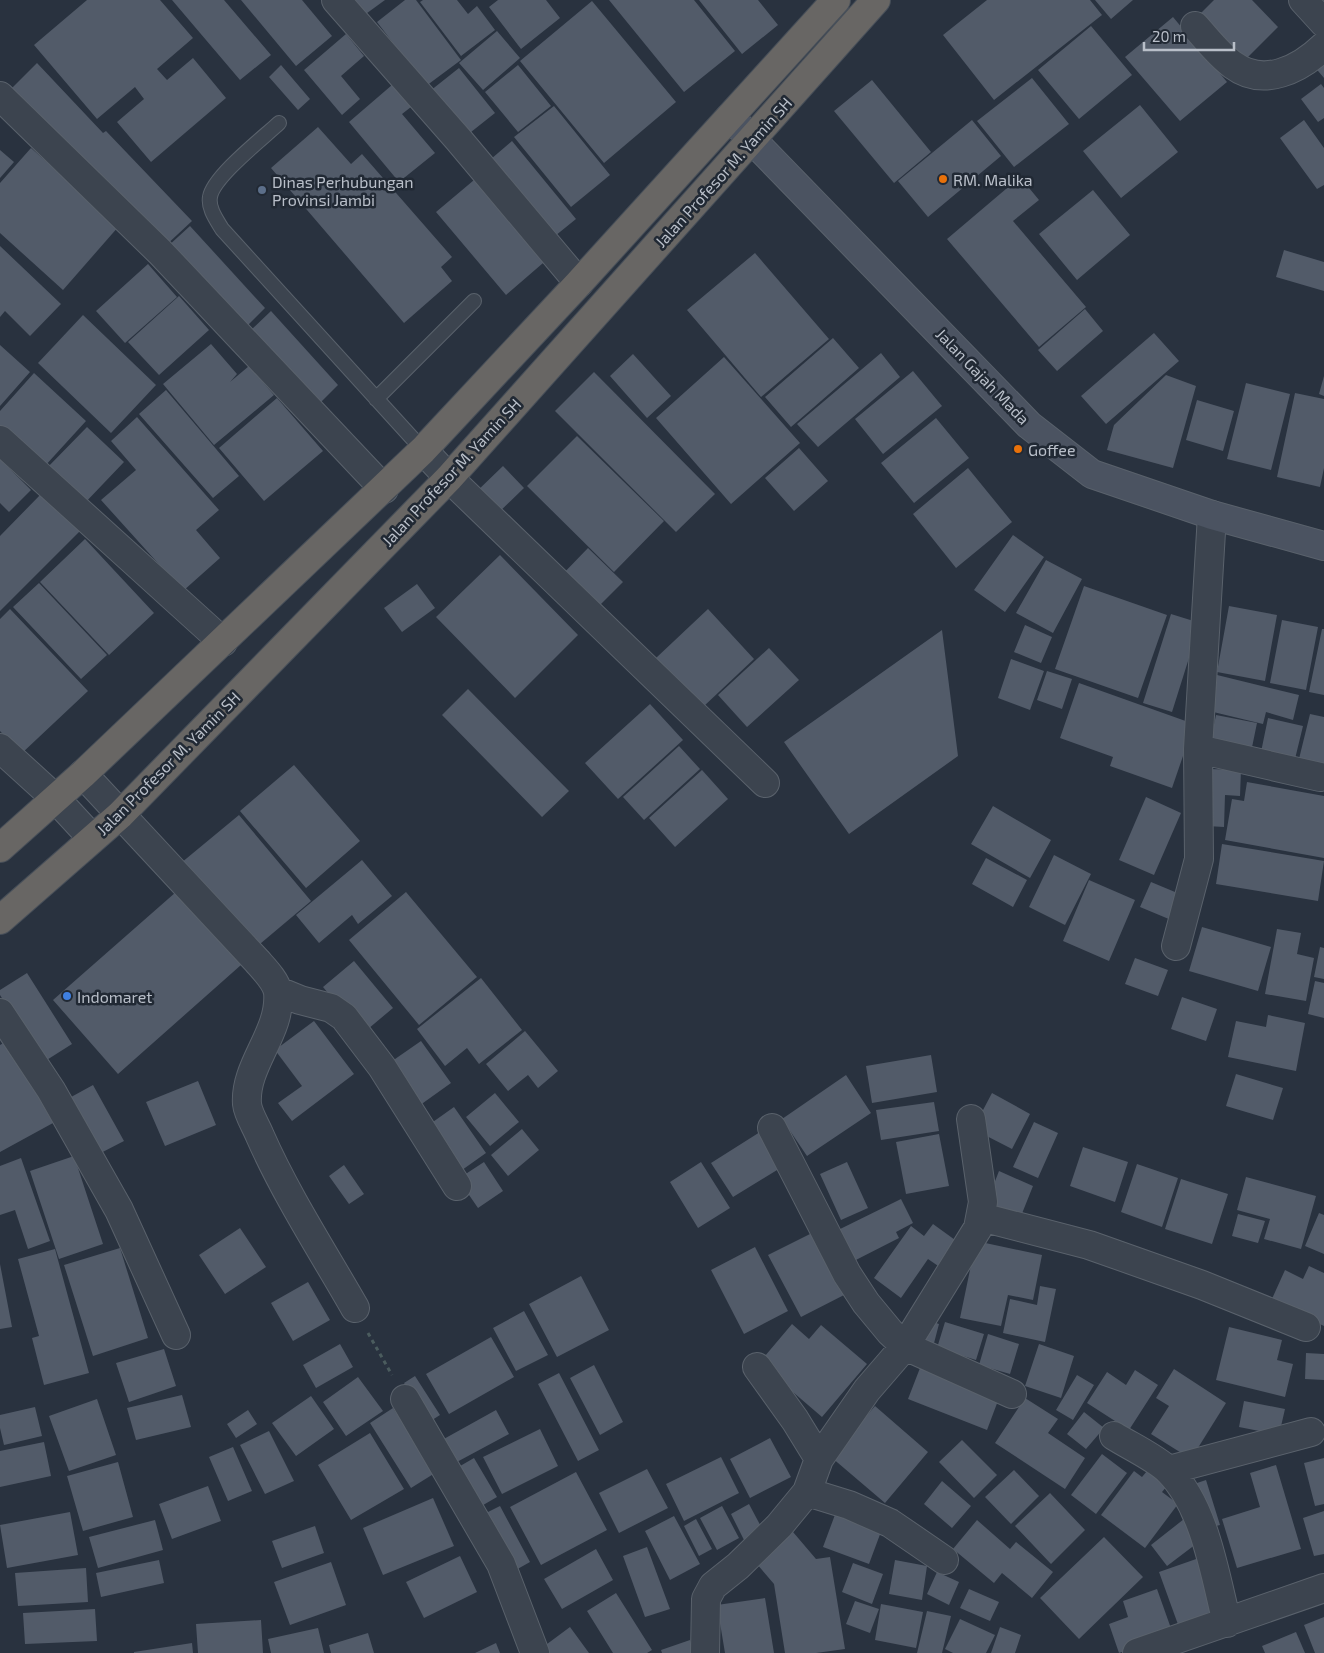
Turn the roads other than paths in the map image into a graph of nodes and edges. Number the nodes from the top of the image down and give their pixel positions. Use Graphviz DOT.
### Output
graph roads {
  1 [pos="336,0"];
  2 [pos="836,0"];
  3 [pos="876,0"];
  4 [pos="1303,0"];
  5 [pos="1324,23"];
  6 [pos="1195,26"];
  7 [pos="1324,46"];
  8 [pos="0,96"];
  9 [pos="730,117"];
  10 [pos="279,123"];
  11 [pos="752,140"];
  12 [pos="579,283"];
  13 [pos="474,301"];
  14 [pos="376,399"];
  15 [pos="0,440"];
  16 [pos="423,450"];
  17 [pos="449,478"];
  18 [pos="384,489"];
  19 [pos="1212,515"];
  20 [pos="1324,546"];
  21 [pos="222,642"];
  22 [pos="0,748"];
  23 [pos="1198,749"];
  24 [pos="83,774"];
  25 [pos="1320,777"];
  26 [pos="766,782"];
  27 [pos="56,799"];
  28 [pos="120,815"];
  29 [pos="92,838"];
  30 [pos="0,848"];
  31 [pos="0,920"];
  32 [pos="1176,946"];
  33 [pos="278,991"];
  34 [pos="0,1013"];
  35 [pos="971,1118"];
  36 [pos="772,1128"];
  37 [pos="457,1186"];
  38 [pos="981,1217"];
  39 [pos="354,1308"];
  40 [pos="1306,1327"];
  41 [pos="176,1335"];
  42 [pos="905,1346"];
  43 [pos="757,1368"];
  44 [pos="1012,1394"];
  45 [pos="405,1399"];
  46 [pos="1311,1432"];
  47 [pos="1114,1436"];
  48 [pos="819,1459"];
  49 [pos="1168,1470"];
  50 [pos="807,1492"];
  51 [pos="944,1560"];
  52 [pos="1324,1588"];
  53 [pos="1228,1623"];
  54 [pos="536,1653"];
  55 [pos="705,1653"];
  56 [pos="1137,1653"];
  1 -- 12 [label="street"];
  2 -- 9 [label="highway, Jalan Profesor M. Yamin SH"];
  3 -- 11 [label="highway, Jalan Profesor M. Yamin SH"];
  4 -- 5 [label="street"];
  6 -- 7 [label="street"];
  8 -- 18 [label="street"];
  9 -- 11 [label="main road, Jalan Gajah Mada"];
  9 -- 12 [label="highway, Jalan Profesor M. Yamin SH"];
  10 -- 14 [label="lane"];
  11 -- 17 [label="highway, Jalan Profesor M. Yamin SH"];
  11 -- 19 [label="main road, Jalan Gajah Mada"];
  12 -- 16 [label="highway, Jalan Profesor M. Yamin SH"];
  13 -- 14 [label="lane"];
  14 -- 16 [label="lane"];
  15 -- 21 [label="street"];
  16 -- 17 [label="street"];
  16 -- 18 [label="highway, Jalan Profesor M. Yamin SH"];
  17 -- 26 [label="street"];
  17 -- 28 [label="highway, Jalan Profesor M. Yamin SH"];
  18 -- 21 [label="highway, Jalan Profesor M. Yamin SH"];
  19 -- 20 [label="main road, Jalan Gajah Mada"];
  19 -- 23 [label="street"];
  21 -- 24 [label="highway, Jalan Profesor M. Yamin SH"];
  22 -- 27 [label="street"];
  23 -- 25 [label="street"];
  23 -- 32 [label="street"];
  24 -- 27 [label="highway, Jalan Profesor M. Yamin SH"];
  24 -- 28 [label="street"];
  27 -- 29 [label="street"];
  27 -- 30 [label="highway, Jalan Profesor M. Yamin SH"];
  28 -- 29 [label="highway, Jalan Profesor M. Yamin SH"];
  28 -- 33 [label="street"];
  29 -- 31 [label="highway, Jalan Profesor M. Yamin SH"];
  33 -- 37 [label="street"];
  33 -- 39 [label="street"];
  34 -- 41 [label="street"];
  35 -- 38 [label="street"];
  36 -- 42 [label="street"];
  38 -- 40 [label="street"];
  38 -- 42 [label="street"];
  42 -- 44 [label="street"];
  42 -- 48 [label="street"];
  43 -- 48 [label="street"];
  45 -- 54 [label="street"];
  46 -- 49 [label="street"];
  47 -- 49 [label="street"];
  48 -- 50 [label="street"];
  49 -- 53 [label="street"];
  50 -- 51 [label="street"];
  50 -- 55 [label="street"];
  52 -- 53 [label="street"];
  53 -- 56 [label="street"];
}
